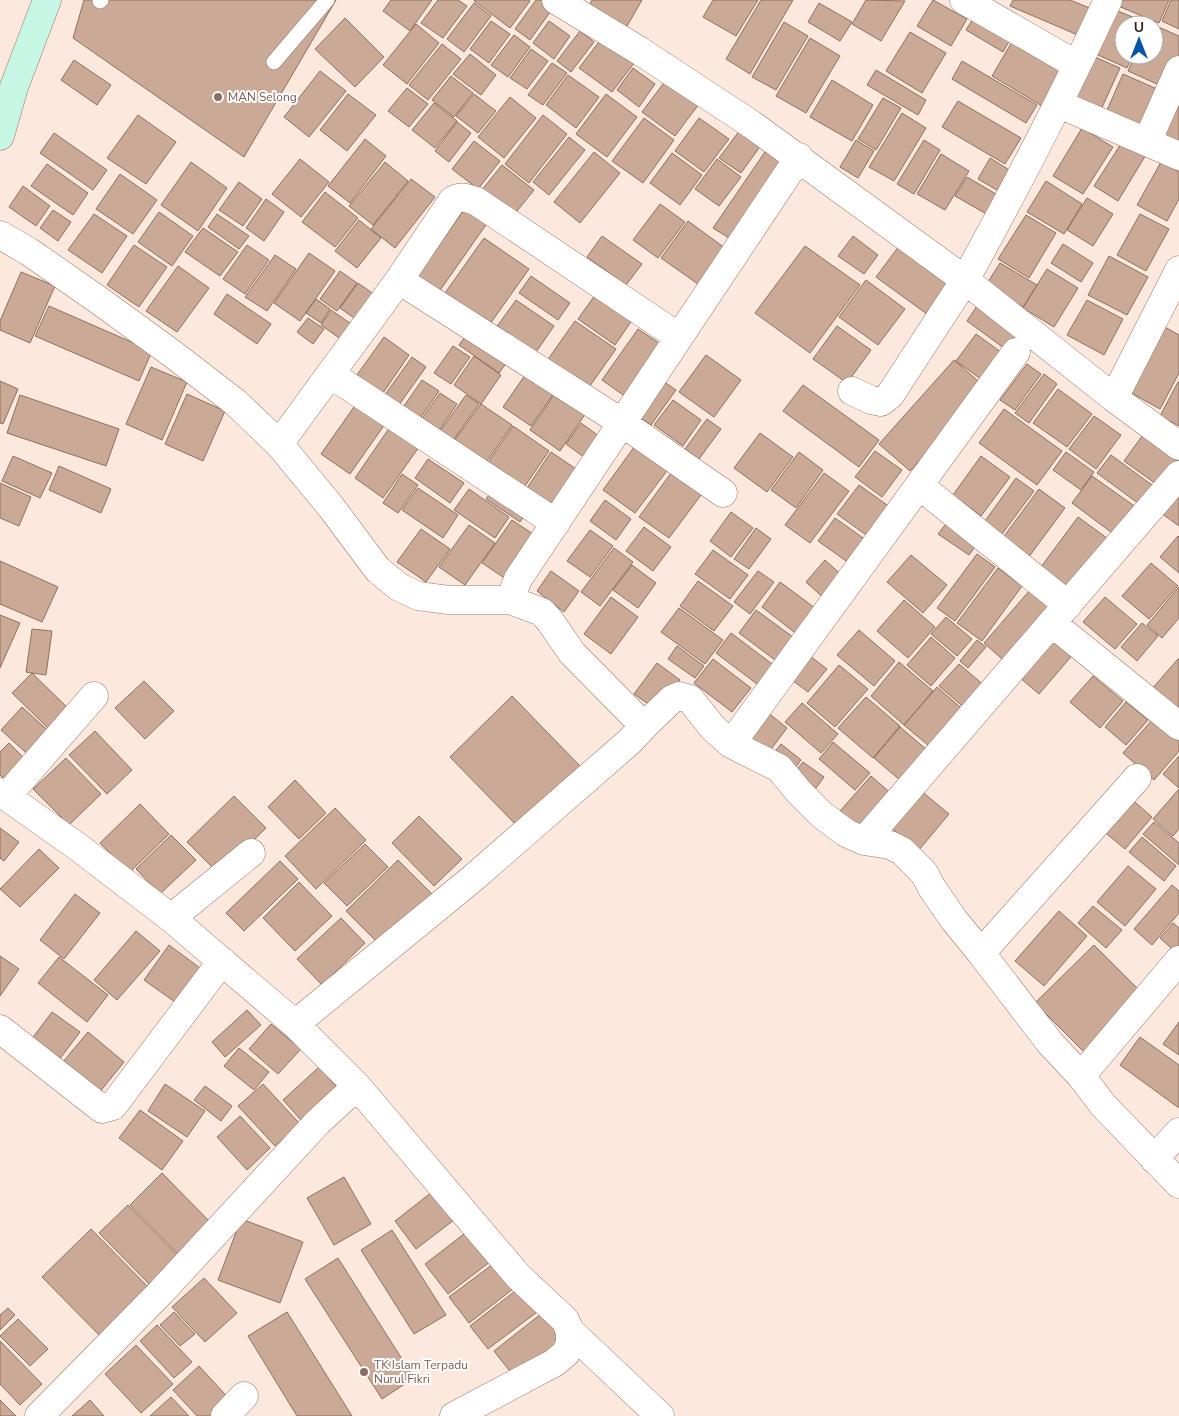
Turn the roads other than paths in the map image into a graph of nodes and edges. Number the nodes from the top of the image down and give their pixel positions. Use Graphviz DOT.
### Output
graph roads {
  1 [pos="47,0"];
  2 [pos="327,0"];
  3 [pos="556,0"];
  4 [pos="964,0"];
  5 [pos="1108,0"];
  6 [pos="274,62"];
  7 [pos="1078,65"];
  8 [pos="1179,70"];
  9 [pos="7,86"];
  10 [pos="1059,104"];
  11 [pos="0,136"];
  12 [pos="1147,142"];
  13 [pos="1179,156"];
  14 [pos="798,157"];
  15 [pos="0,235"];
  16 [pos="1179,270"];
  17 [pos="399,280"];
  18 [pos="965,280"];
  19 [pos="679,337"];
  20 [pos="1016,352"];
  21 [pos="330,374"];
  22 [pos="852,391"];
  23 [pos="1114,398"];
  24 [pos="621,422"];
  25 [pos="279,444"];
  26 [pos="1179,446"];
  27 [pos="1179,475"];
  28 [pos="920,486"];
  29 [pos="723,493"];
  30 [pos="556,522"];
  31 [pos="510,600"];
  32 [pos="1060,614"];
  33 [pos="94,696"];
  34 [pos="644,726"];
  35 [pos="1179,726"];
  36 [pos="732,744"];
  37 [pos="1138,778"];
  38 [pos="3,794"];
  39 [pos="864,841"];
  40 [pos="251,853"];
  41 [pos="171,918"];
  42 [pos="982,953"];
  43 [pos="1179,960"];
  44 [pos="222,961"];
  45 [pos="295,1024"];
  46 [pos="0,1029"];
  47 [pos="1081,1076"];
  48 [pos="357,1086"];
  49 [pos="1179,1132"];
  50 [pos="1154,1159"];
  51 [pos="1179,1184"];
  52 [pos="570,1331"];
  53 [pos="244,1396"];
  54 [pos="38,1416"];
  55 [pos="225,1416"];
  56 [pos="454,1416"];
  57 [pos="660,1416"];
  1 -- 9 [label="street"];
  2 -- 6 [label="lane"];
  3 -- 14 [label="street"];
  4 -- 7 [label="street"];
  5 -- 7 [label="street"];
  7 -- 10 [label="street"];
  8 -- 12 [label="street"];
  9 -- 11 [label="street"];
  10 -- 12 [label="street"];
  10 -- 18 [label="street"];
  12 -- 13 [label="street"];
  14 -- 18 [label="street"];
  14 -- 19 [label="street"];
  15 -- 25 [label="street"];
  16 -- 23 [label="street"];
  17 -- 19 [label="street"];
  17 -- 21 [label="street"];
  17 -- 24 [label="street"];
  18 -- 22 [label="street"];
  18 -- 23 [label="street"];
  19 -- 24 [label="street"];
  20 -- 28 [label="street"];
  21 -- 25 [label="street"];
  21 -- 30 [label="street"];
  23 -- 26 [label="street"];
  24 -- 29 [label="street"];
  24 -- 30 [label="street"];
  25 -- 31 [label="street"];
  27 -- 32 [label="street"];
  28 -- 32 [label="street"];
  28 -- 36 [label="street"];
  30 -- 31 [label="street"];
  31 -- 34 [label="street"];
  32 -- 35 [label="street"];
  32 -- 39 [label="street"];
  33 -- 38 [label="street"];
  34 -- 36 [label="street"];
  34 -- 45 [label="street"];
  36 -- 39 [label="street"];
  37 -- 42 [label="street"];
  38 -- 41 [label="street"];
  39 -- 42 [label="street"];
  40 -- 41 [label="street"];
  41 -- 44 [label="street"];
  42 -- 47 [label="street"];
  43 -- 47 [label="street"];
  44 -- 45 [label="street"];
  44 -- 46 [label="street"];
  45 -- 48 [label="street"];
  47 -- 50 [label="street"];
  48 -- 52 [label="street"];
  48 -- 54 [label="street"];
  49 -- 50 [label="street"];
  50 -- 51 [label="street"];
  52 -- 56 [label="street"];
  52 -- 57 [label="street"];
  53 -- 55 [label="street"];
}
